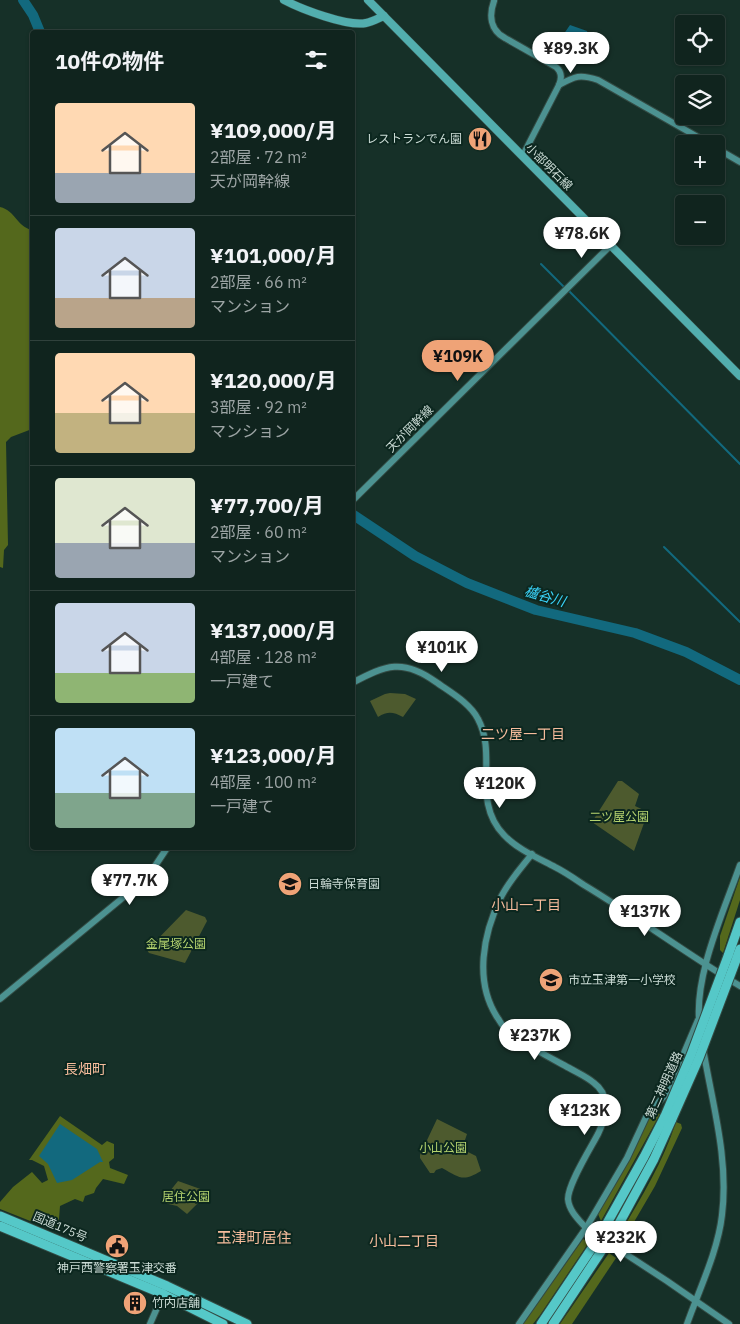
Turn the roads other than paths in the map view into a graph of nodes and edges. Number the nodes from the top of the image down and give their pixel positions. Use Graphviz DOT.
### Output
graph roads {
  1 [pos="284,0"];
  2 [pos="368,0"];
  3 [pos="494,1"];
  4 [pos="384,16"];
  5 [pos="559,85"];
  6 [pos="694,135"];
  7 [pos="725,153"];
  8 [pos="523,155"];
  9 [pos="740,162"];
  10 [pos="611,245"];
  11 [pos="740,376"];
  12 [pos="355,498"];
  13 [pos="355,681"];
  14 [pos="166,850"];
  15 [pos="532,854"];
  16 [pos="740,865"];
  17 [pos="740,922"];
  18 [pos="740,949"];
  19 [pos="732,958"];
  20 [pos="706,965"];
  21 [pos="740,986"];
  22 [pos="0,1000"];
  23 [pos="699,1019"];
  24 [pos="669,1118"];
  25 [pos="0,1216"];
  26 [pos="0,1226"];
  27 [pos="586,1228"];
  28 [pos="165,1290"];
  29 [pos="695,1301"];
  30 [pos="150,1324"];
  31 [pos="223,1324"];
  32 [pos="247,1324"];
  33 [pos="519,1324"];
  34 [pos="541,1324"];
  35 [pos="552,1324"];
  36 [pos="687,1324"];
  37 [pos="729,1324"];
  1 -- 4 [label="main road"];
  2 -- 4 [label="main road, 小部明石線"];
  3 -- 5 [label="street"];
  4 -- 8 [label="main road, 小部明石線"];
  5 -- 6 [label="street"];
  5 -- 8 [label="street"];
  7 -- 9 [label="street"];
  8 -- 10 [label="main road, 小部明石線"];
  10 -- 11 [label="main road, 小部明石線"];
  10 -- 12 [label="street, 天が岡幹線"];
  13 -- 15 [label="street"];
  14 -- 22 [label="street"];
  15 -- 20 [label="street"];
  15 -- 27 [label="street"];
  16 -- 20 [label="street"];
  17 -- 19 [label="highway, 第二神明道路"];
  18 -- 19 [label="highway, 第二神明道路"];
  19 -- 24 [label="highway, 第二神明道路, bridge"];
  20 -- 21 [label="street"];
  20 -- 23 [label="street"];
  23 -- 27 [label="street"];
  23 -- 29 [label="street"];
  24 -- 34 [label="highway, 第二神明道路, bridge"];
  24 -- 35 [label="highway, 第二神明道路, bridge"];
  25 -- 28 [label="highway, 国道175号"];
  26 -- 28 [label="highway, 国道175号"];
  27 -- 29 [label="street"];
  27 -- 33 [label="street"];
  28 -- 30 [label="street"];
  28 -- 31 [label="highway, 国道175号"];
  28 -- 32 [label="highway, 国道175号"];
  29 -- 36 [label="street"];
  29 -- 37 [label="street"];
}
